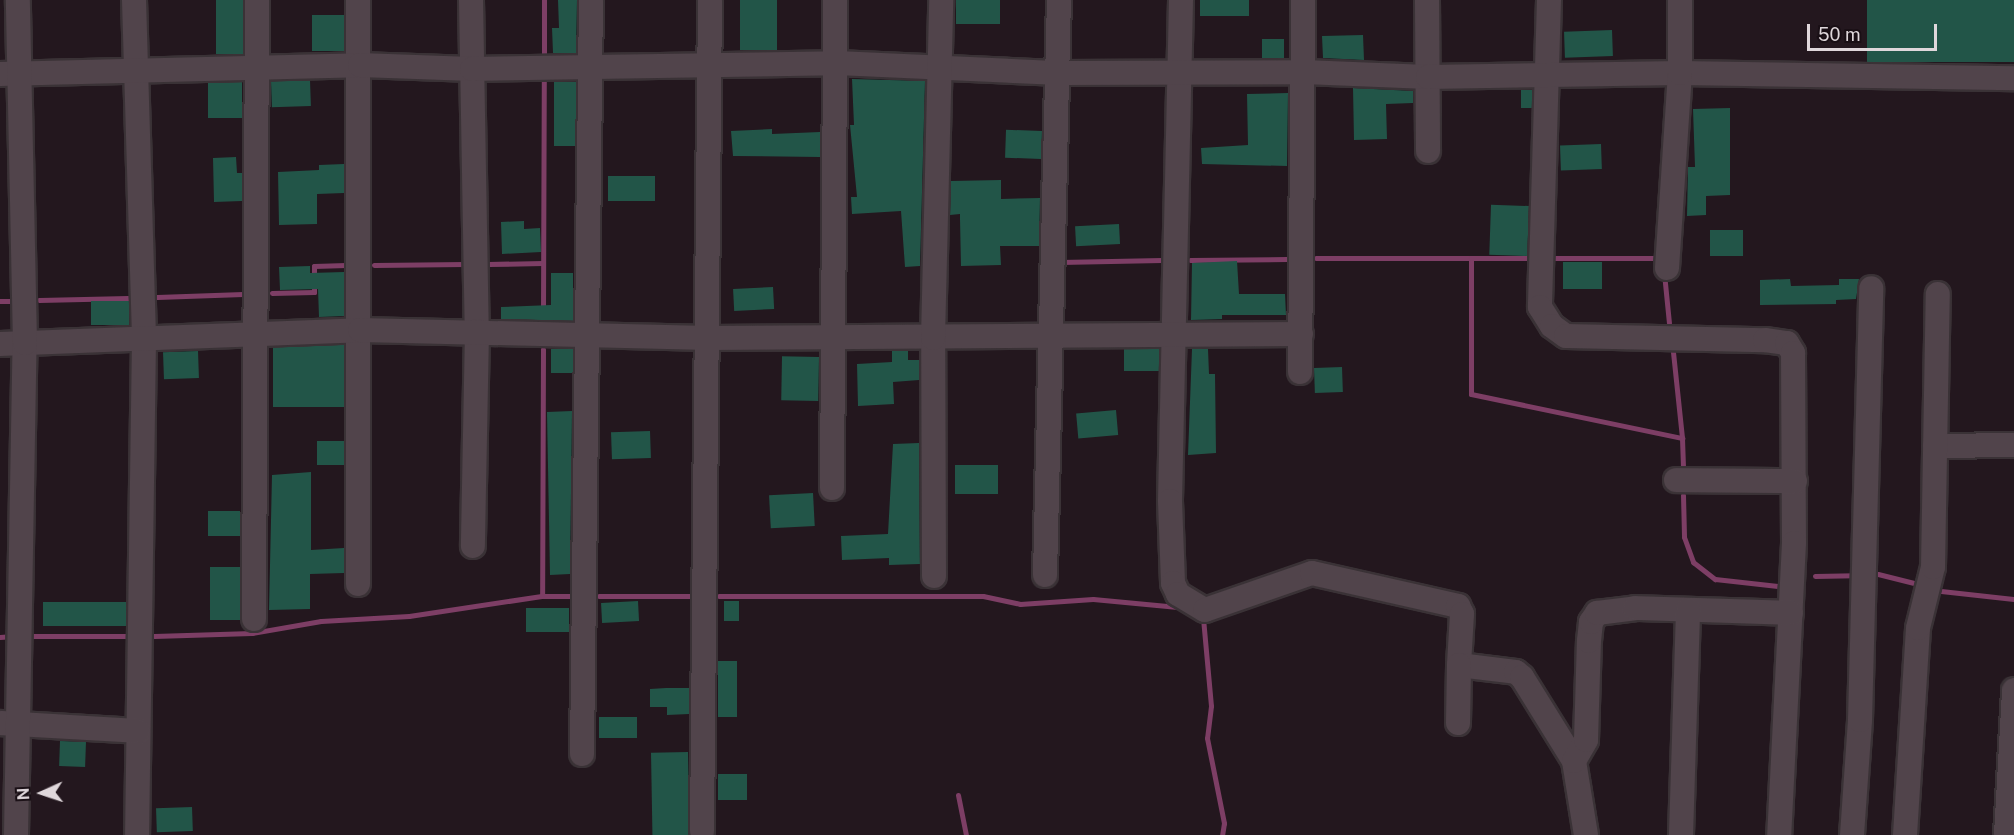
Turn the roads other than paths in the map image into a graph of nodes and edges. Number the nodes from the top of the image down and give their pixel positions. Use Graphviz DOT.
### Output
graph roads {
  1 [pos="18,0"];
  2 [pos="134,0"];
  3 [pos="257,0"];
  4 [pos="358,0"];
  5 [pos="471,0"];
  6 [pos="591,0"];
  7 [pos="710,0"];
  8 [pos="835,0"];
  9 [pos="941,0"];
  10 [pos="1059,0"];
  11 [pos="1181,0"];
  12 [pos="1303,0"];
  13 [pos="1427,0"];
  14 [pos="1548,0"];
  15 [pos="1680,0"];
  16 [pos="837,63"];
  17 [pos="360,65"];
  18 [pos="592,65"];
  19 [pos="940,67"];
  20 [pos="259,68"];
  21 [pos="711,68"];
  22 [pos="472,69"];
  23 [pos="134,70"];
  24 [pos="1179,71"];
  25 [pos="1304,72"];
  26 [pos="10,73"];
  27 [pos="1060,73"];
  28 [pos="1680,73"];
  29 [pos="1544,75"];
  30 [pos="1428,77"];
  31 [pos="2014,78"];
  32 [pos="1428,151"];
  33 [pos="1667,268"];
  34 [pos="1871,288"];
  35 [pos="1938,294"];
  36 [pos="360,330"];
  37 [pos="477,331"];
  38 [pos="1301,334"];
  39 [pos="257,335"];
  40 [pos="589,336"];
  41 [pos="1175,337"];
  42 [pos="709,338"];
  43 [pos="831,338"];
  44 [pos="933,338"];
  45 [pos="1051,338"];
  46 [pos="144,339"];
  47 [pos="25,343"];
  48 [pos="0,344"];
  49 [pos="1300,372"];
  50 [pos="2014,444"];
  51 [pos="1935,446"];
  52 [pos="1676,480"];
  53 [pos="1795,481"];
  54 [pos="832,488"];
  55 [pos="473,546"];
  56 [pos="1045,575"];
  57 [pos="934,576"];
  58 [pos="358,584"];
  59 [pos="1688,610"];
  60 [pos="1791,613"];
  61 [pos="254,619"];
  62 [pos="1459,665"];
  63 [pos="2014,690"];
  64 [pos="8,723"];
  65 [pos="1458,723"];
  66 [pos="138,731"];
  67 [pos="582,754"];
  68 [pos="1574,761"];
  69 [pos="702,831"];
  70 [pos="16,835"];
  71 [pos="137,835"];
  72 [pos="1586,835"];
  73 [pos="1681,835"];
  74 [pos="1779,835"];
  75 [pos="1852,835"];
  76 [pos="1905,835"];
  77 [pos="2006,835"];
  1 -- 26 [label="street"];
  2 -- 23 [label="street"];
  3 -- 20 [label="street"];
  4 -- 17 [label="street"];
  5 -- 22 [label="street"];
  6 -- 18 [label="street"];
  7 -- 21 [label="street"];
  8 -- 16 [label="street"];
  9 -- 19 [label="street"];
  10 -- 27 [label="street"];
  11 -- 24 [label="street"];
  12 -- 25 [label="street"];
  13 -- 30 [label="street"];
  14 -- 29 [label="street"];
  15 -- 28 [label="street"];
  16 -- 19 [label="street"];
  16 -- 21 [label="street"];
  16 -- 43 [label="street"];
  17 -- 20 [label="street"];
  17 -- 22 [label="street"];
  17 -- 36 [label="street"];
  18 -- 21 [label="street"];
  18 -- 22 [label="street"];
  18 -- 40 [label="street"];
  19 -- 27 [label="street"];
  19 -- 44 [label="street"];
  20 -- 23 [label="street"];
  20 -- 39 [label="street"];
  21 -- 42 [label="street"];
  22 -- 37 [label="street"];
  23 -- 26 [label="street"];
  23 -- 46 [label="street"];
  24 -- 25 [label="street"];
  24 -- 27 [label="street"];
  24 -- 41 [label="street"];
  25 -- 30 [label="street"];
  25 -- 38 [label="street"];
  26 -- 47 [label="street"];
  27 -- 45 [label="street"];
  28 -- 29 [label="street"];
  28 -- 31 [label="street"];
  28 -- 33 [label="street"];
  29 -- 30 [label="street"];
  29 -- 53 [label="street"];
  30 -- 32 [label="street"];
  34 -- 75 [label="street"];
  35 -- 51 [label="street"];
  36 -- 37 [label="street"];
  36 -- 39 [label="street"];
  36 -- 58 [label="street"];
  37 -- 40 [label="street"];
  37 -- 55 [label="street"];
  38 -- 41 [label="street"];
  38 -- 49 [label="street"];
  39 -- 46 [label="street"];
  39 -- 61 [label="street"];
  40 -- 42 [label="street"];
  40 -- 67 [label="street"];
  41 -- 45 [label="street"];
  41 -- 62 [label="street"];
  42 -- 43 [label="street"];
  42 -- 69 [label="street"];
  43 -- 44 [label="street"];
  43 -- 54 [label="street"];
  44 -- 45 [label="street"];
  44 -- 57 [label="street"];
  45 -- 56 [label="street"];
  46 -- 47 [label="street"];
  46 -- 66 [label="street"];
  47 -- 48 [label="street"];
  47 -- 64 [label="street"];
  50 -- 51 [label="street"];
  51 -- 76 [label="street"];
  52 -- 53 [label="street"];
  53 -- 60 [label="street"];
  59 -- 60 [label="street"];
  59 -- 68 [label="street"];
  59 -- 73 [label="street"];
  60 -- 74 [label="street"];
  62 -- 65 [label="street"];
  62 -- 68 [label="street"];
  63 -- 77 [label="street"];
  64 -- 66 [label="street"];
  64 -- 70 [label="street"];
  66 -- 71 [label="street"];
  68 -- 72 [label="street"];
}
